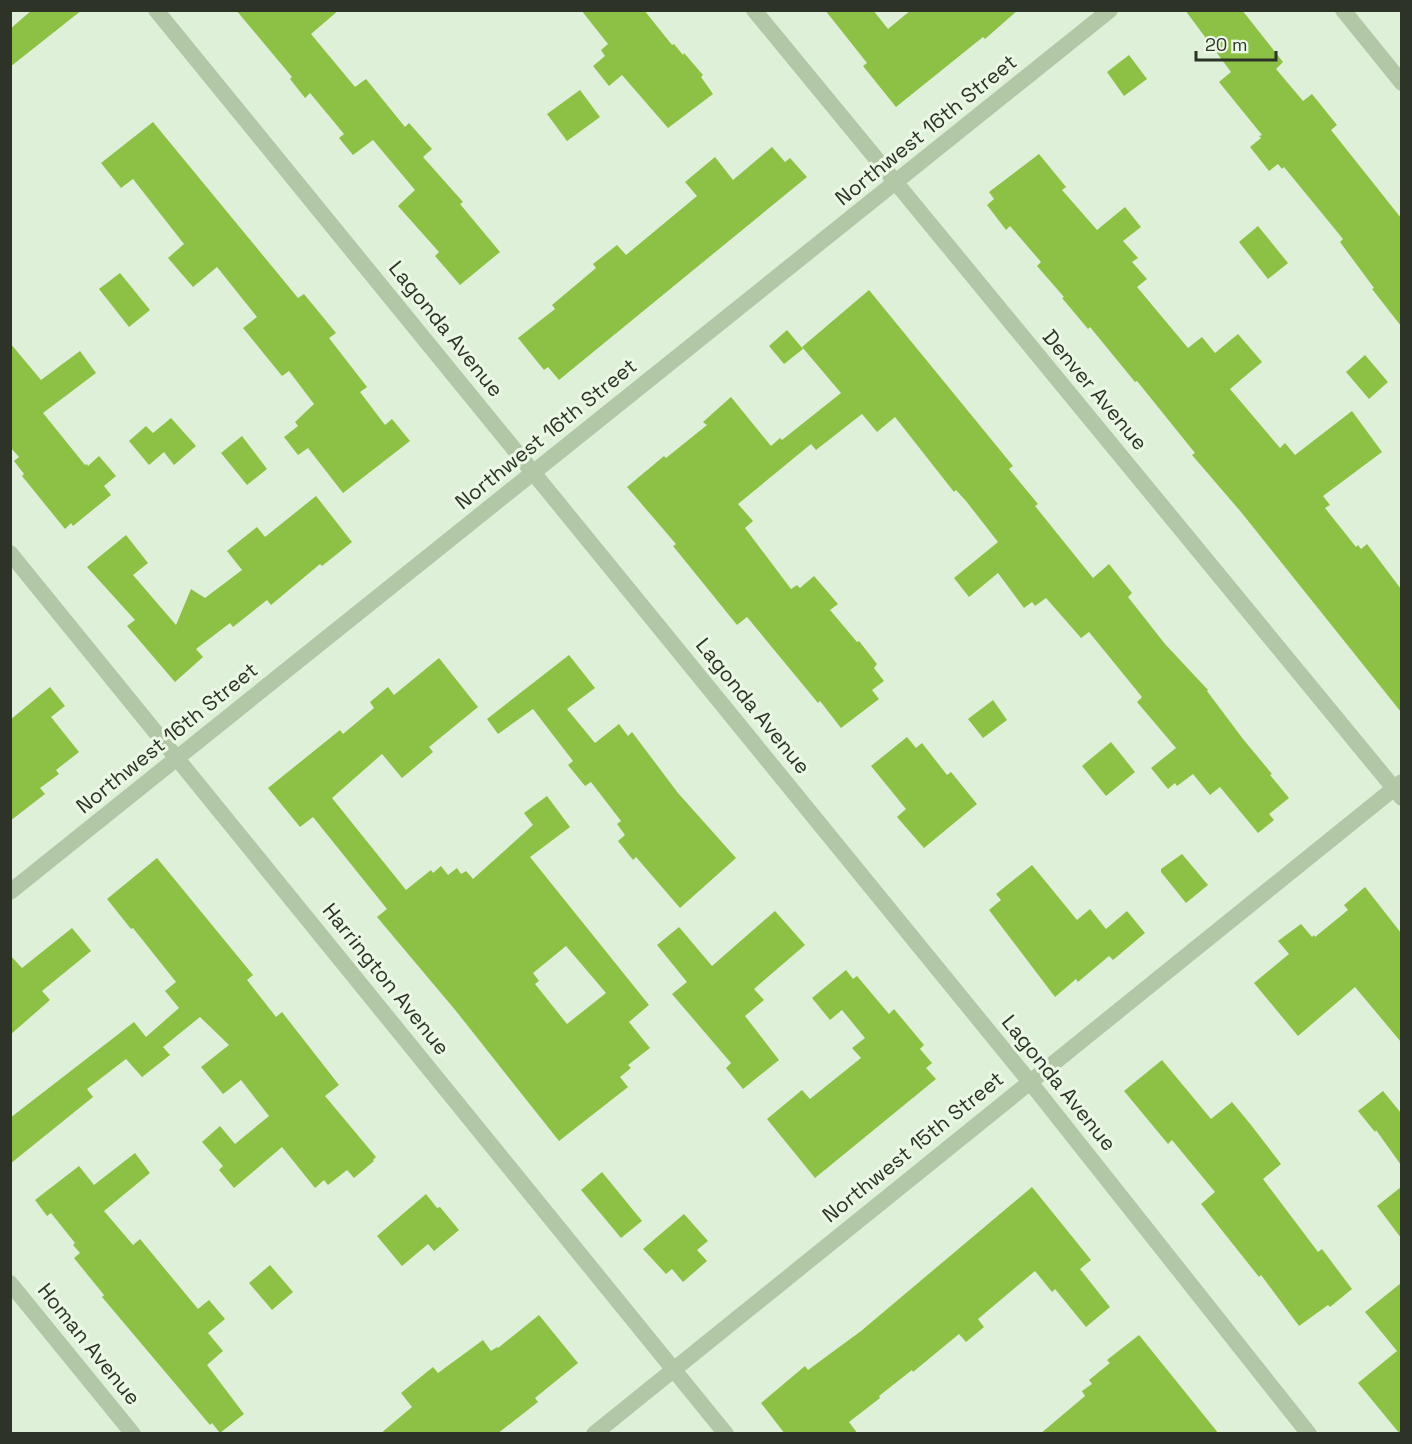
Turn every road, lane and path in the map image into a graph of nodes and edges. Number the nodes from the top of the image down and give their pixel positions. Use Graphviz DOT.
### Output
graph roads {
  1 [pos="156,10"];
  2 [pos="754,10"];
  3 [pos="1110,10"];
  4 [pos="1343,10"];
  5 [pos="1401,83"];
  6 [pos="895,183"];
  7 [pos="534,473"];
  8 [pos="10,553"];
  9 [pos="177,758"];
  10 [pos="1399,789"];
  11 [pos="10,892"];
  12 [pos="1029,1082"];
  13 [pos="10,1283"];
  14 [pos="674,1369"];
  15 [pos="134,1434"];
  16 [pos="594,1434"];
  17 [pos="726,1434"];
  18 [pos="1309,1434"];
  1 -- 7 [label="street, Lagonda Avenue"];
  2 -- 6 [label="street, Denver Avenue"];
  3 -- 6 [label="street, Northwest 16th Street"];
  4 -- 5 [label="street"];
  6 -- 7 [label="street, Northwest 16th Street"];
  6 -- 10 [label="street, Denver Avenue"];
  7 -- 9 [label="street, Northwest 16th Street"];
  7 -- 12 [label="street, Lagonda Avenue"];
  8 -- 9 [label="street, Harrington Avenue"];
  9 -- 11 [label="street, Northwest 16th Street"];
  9 -- 14 [label="street, Harrington Avenue"];
  10 -- 12 [label="street, Northwest 15th Street"];
  12 -- 14 [label="street, Northwest 15th Street"];
  12 -- 18 [label="street, Lagonda Avenue"];
  13 -- 15 [label="street, Homan Avenue"];
  14 -- 16 [label="street, Northwest 15th Street"];
  14 -- 17 [label="street, Harrington Avenue"];
}
